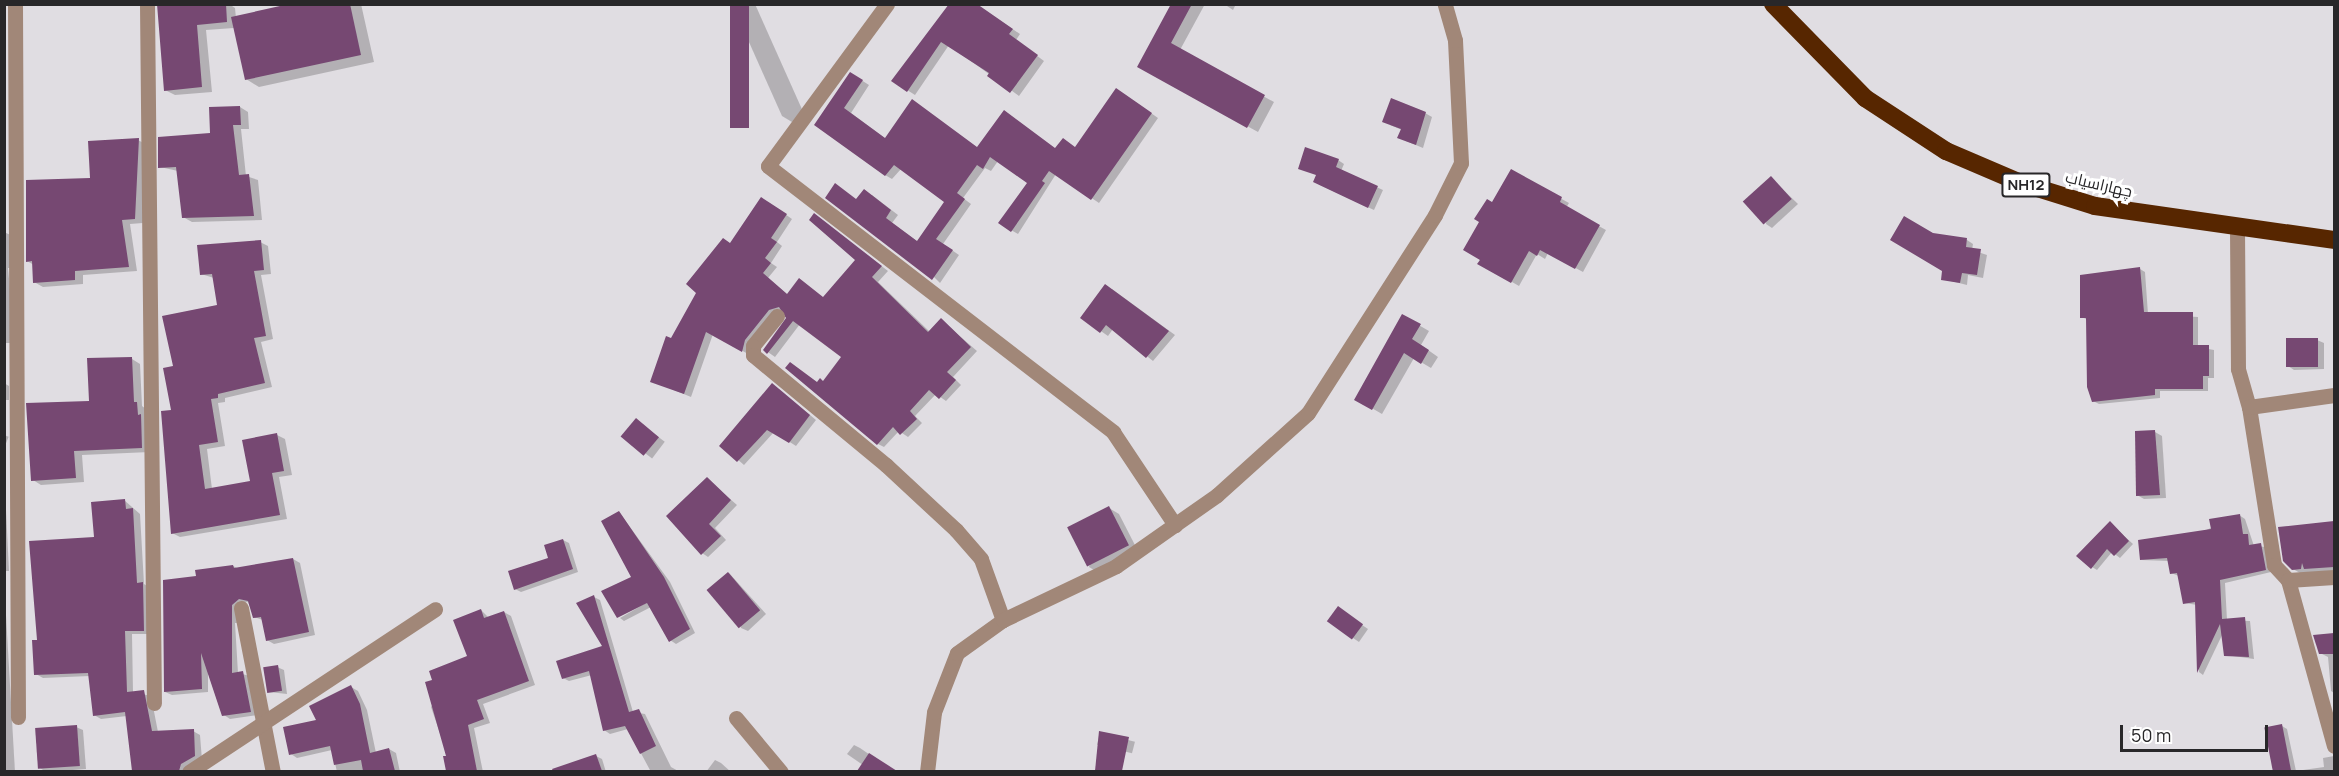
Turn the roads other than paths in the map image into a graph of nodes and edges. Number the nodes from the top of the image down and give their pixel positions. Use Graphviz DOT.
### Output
graph roads {
  1 [pos="15,4"];
  2 [pos="147,4"];
  3 [pos="888,4"];
  4 [pos="1445,4"];
  5 [pos="1773,4"];
  6 [pos="2237,227"];
  7 [pos="2334,240"];
  8 [pos="777,316"];
  9 [pos="2334,395"];
  10 [pos="2249,407"];
  11 [pos="1175,525"];
  12 [pos="2334,577"];
  13 [pos="2288,580"];
  14 [pos="241,608"];
  15 [pos="435,609"];
  16 [pos="1003,620"];
  17 [pos="154,703"];
  18 [pos="18,717"];
  19 [pos="736,718"];
  20 [pos="265,723"];
  21 [pos="2334,746"];
  22 [pos="189,771"];
  23 [pos="273,771"];
  24 [pos="781,771"];
  25 [pos="927,771"];
  1 -- 18 [label="street"];
  2 -- 17 [label="street"];
  3 -- 11 [label="street"];
  4 -- 11 [label="street"];
  5 -- 6 [label="highway, چهاراسیاب / NH12"];
  6 -- 7 [label="highway, چهاراسیاب / NH12"];
  6 -- 10 [label="street"];
  8 -- 16 [label="street"];
  9 -- 10 [label="street"];
  10 -- 13 [label="street"];
  11 -- 16 [label="street"];
  12 -- 13 [label="street"];
  13 -- 21 [label="street"];
  14 -- 20 [label="street"];
  15 -- 20 [label="street"];
  16 -- 25 [label="street"];
  19 -- 24 [label="street"];
  20 -- 22 [label="street"];
  20 -- 23 [label="street"];
}
